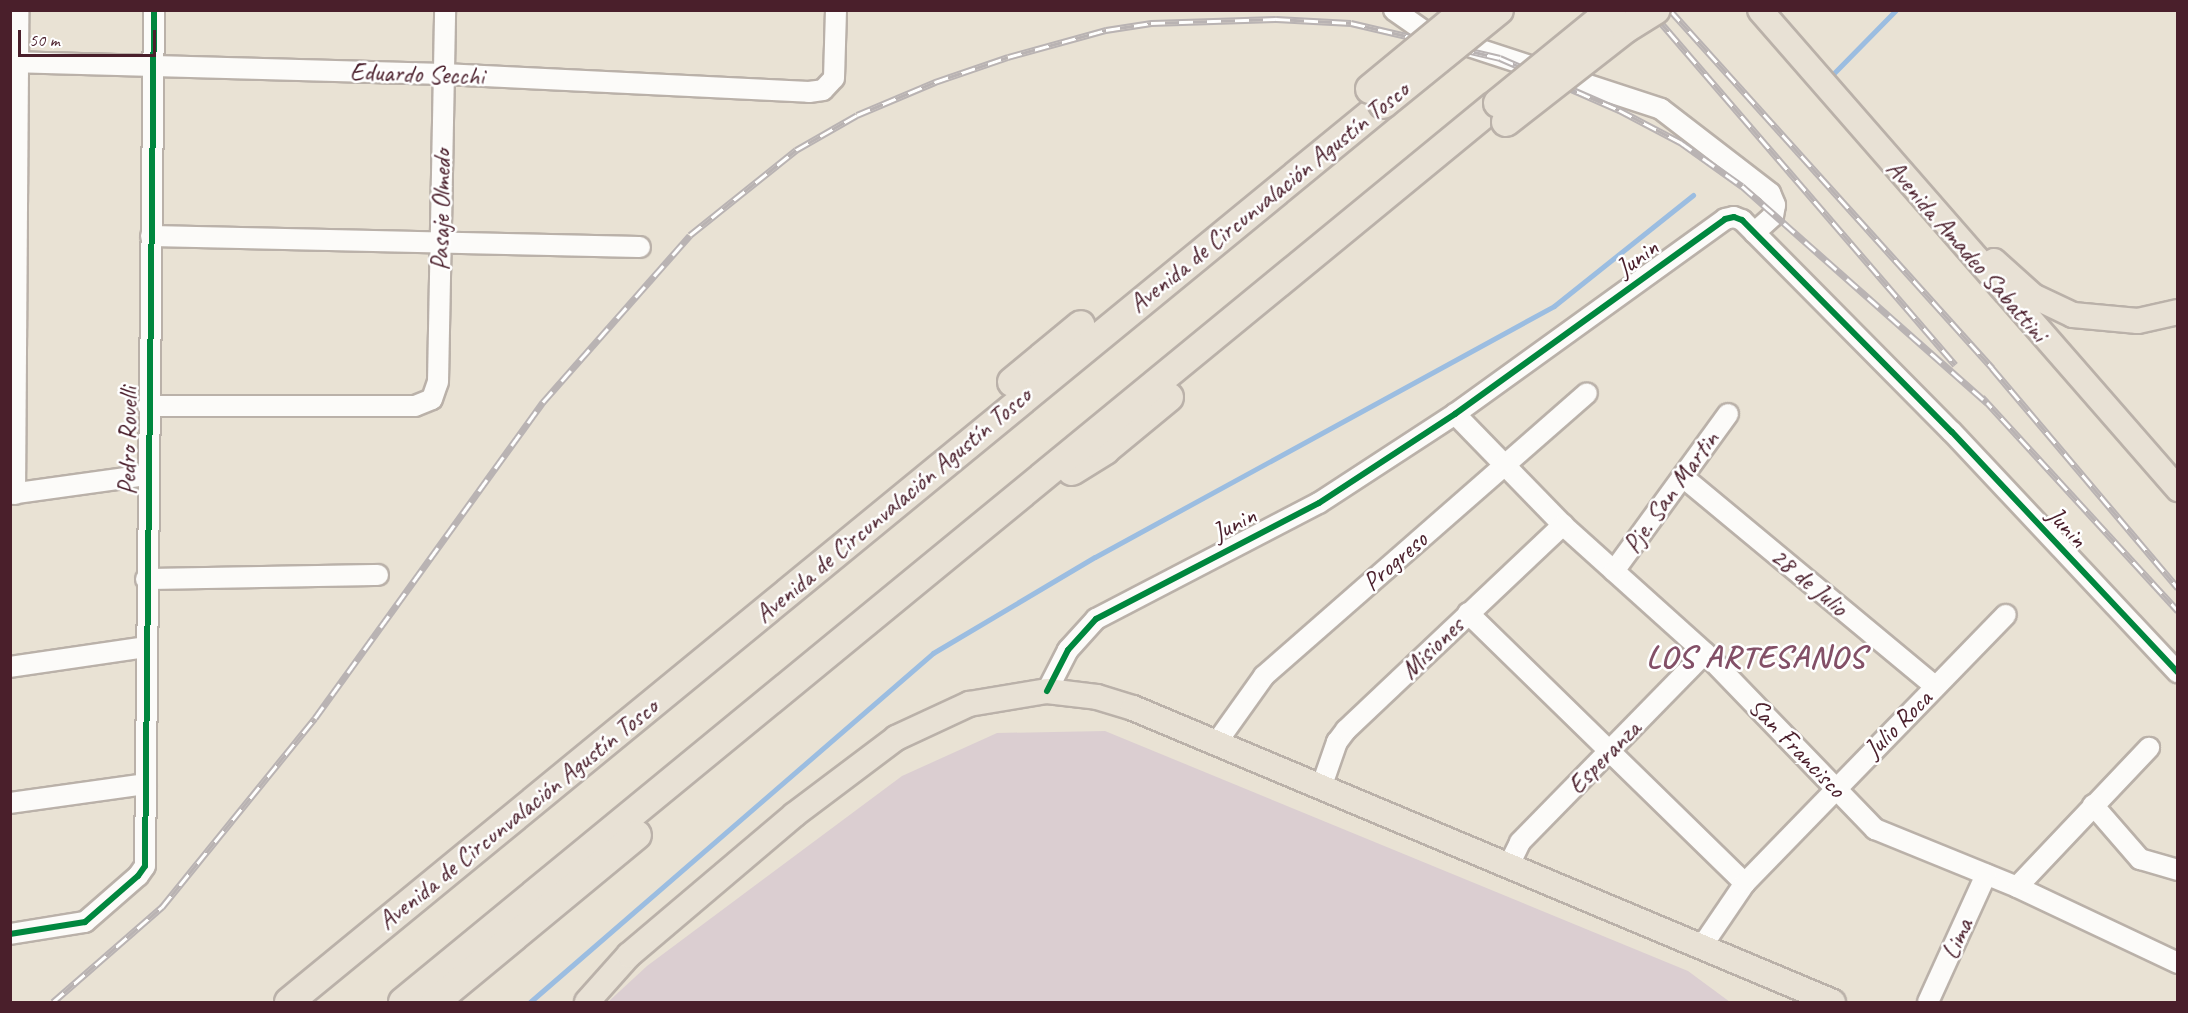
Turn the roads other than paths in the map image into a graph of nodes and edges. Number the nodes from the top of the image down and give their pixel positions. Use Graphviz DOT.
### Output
graph roads {
  1 [pos="18,10"];
  2 [pos="154,10"];
  3 [pos="445,10"];
  4 [pos="836,10"];
  5 [pos="1394,10"];
  6 [pos="1466,10"];
  7 [pos="1500,10"];
  8 [pos="1612,10"];
  9 [pos="1655,10"];
  10 [pos="1761,10"];
  11 [pos="15,62"];
  12 [pos="153,65"];
  13 [pos="443,74"];
  14 [pos="1377,96"];
  15 [pos="1500,114"];
  16 [pos="1754,233"];
  17 [pos="151,236"];
  18 [pos="440,245"];
  19 [pos="640,247"];
  20 [pos="2178,312"];
  21 [pos="1587,393"];
  22 [pos="148,406"];
  23 [pos="1455,414"];
  24 [pos="1728,414"];
  25 [pos="1502,467"];
  26 [pos="147,475"];
  27 [pos="1683,477"];
  28 [pos="2178,489"];
  29 [pos="13,494"];
  30 [pos="1563,525"];
  31 [pos="1614,571"];
  32 [pos="378,575"];
  33 [pos="146,579"];
  34 [pos="895,597"];
  35 [pos="1468,613"];
  36 [pos="2006,615"];
  37 [pos="146,647"];
  38 [pos="1705,653"];
  39 [pos="10,667"];
  40 [pos="2178,673"];
  41 [pos="1935,686"];
  42 [pos="1047,692"];
  43 [pos="1217,742"];
  44 [pos="2149,748"];
  45 [pos="1608,753"];
  46 [pos="146,784"];
  47 [pos="1322,785"];
  48 [pos="1835,787"];
  49 [pos="10,803"];
  50 [pos="2093,805"];
  51 [pos="1509,865"];
  52 [pos="2178,870"];
  53 [pos="1986,874"];
  54 [pos="1745,884"];
  55 [pos="2017,886"];
  56 [pos="10,934"];
  57 [pos="1702,946"];
  58 [pos="2178,963"];
  59 [pos="289,1002"];
  60 [pos="403,1002"];
  61 [pos="435,1002"];
  62 [pos="587,1002"];
  63 [pos="1833,1002"];
  64 [pos="1928,1002"];
  1 -- 11 [label="street"];
  2 -- 12 [label="street, Pedro Rovelli"];
  3 -- 13 [label="street, Pasaje Olmedo"];
  4 -- 13 [label="street, Eduardo Secchi"];
  5 -- 16 [label="street"];
  6 -- 14 [label="highway, bridge"];
  7 -- 14 [label="highway, Avenida de Circunvalación Agustín Tosco, bridge"];
  8 -- 15 [label="highway, bridge"];
  9 -- 15 [label="highway, bridge"];
  10 -- 20 [label="main road"];
  10 -- 28 [label="main road, Avenida Amadeo Sabattini"];
  11 -- 12 [label="street, Eduardo Secchi"];
  11 -- 29 [label="street"];
  12 -- 13 [label="street, Eduardo Secchi"];
  12 -- 17 [label="street, Pedro Rovelli"];
  13 -- 18 [label="street, Pasaje Olmedo"];
  14 -- 59 [label="highway, Avenida de Circunvalación Agustín Tosco"];
  15 -- 34 [label="highway"];
  16 -- 23 [label="street, Junin"];
  16 -- 40 [label="street, Junin"];
  17 -- 18 [label="street"];
  17 -- 22 [label="street, Pedro Rovelli"];
  18 -- 19 [label="street"];
  18 -- 22 [label="street, Pasaje Olmedo"];
  21 -- 25 [label="street, Progreso"];
  22 -- 26 [label="street, Pedro Rovelli"];
  23 -- 25 [label="street, San Francisco"];
  23 -- 42 [label="street, Junin"];
  24 -- 27 [label="street, Pje. San Martin"];
  25 -- 30 [label="street, San Francisco"];
  25 -- 43 [label="street, Progreso"];
  26 -- 29 [label="street"];
  26 -- 33 [label="street, Pedro Rovelli"];
  27 -- 31 [label="street, Pje. San Martin"];
  27 -- 41 [label="street, 28 de Julio"];
  30 -- 31 [label="street, San Francisco"];
  30 -- 35 [label="street, Misiones"];
  31 -- 38 [label="street, San Francisco"];
  32 -- 33 [label="street"];
  33 -- 37 [label="street, Pedro Rovelli"];
  34 -- 60 [label="highway"];
  34 -- 61 [label="highway"];
  35 -- 45 [label="street"];
  35 -- 47 [label="street, Misiones"];
  36 -- 41 [label="street, Julio Roca"];
  37 -- 39 [label="street"];
  37 -- 46 [label="street, Pedro Rovelli"];
  38 -- 45 [label="street, Esperanza"];
  38 -- 48 [label="street, San Francisco"];
  41 -- 48 [label="street, Julio Roca"];
  42 -- 43 [label="main road"];
  42 -- 62 [label="main road"];
  43 -- 47 [label="main road"];
  44 -- 50 [label="street"];
  45 -- 51 [label="street, Esperanza"];
  45 -- 54 [label="street"];
  46 -- 49 [label="street"];
  46 -- 56 [label="street, Pedro Rovelli"];
  47 -- 51 [label="main road"];
  48 -- 53 [label="street, San Francisco"];
  48 -- 54 [label="street, Julio Roca"];
  50 -- 52 [label="street"];
  50 -- 55 [label="street"];
  51 -- 57 [label="main road"];
  53 -- 55 [label="street, San Francisco"];
  53 -- 64 [label="street, Lima"];
  54 -- 57 [label="street, Julio Roca"];
  55 -- 58 [label="street, San Francisco"];
  57 -- 63 [label="main road"];
}
